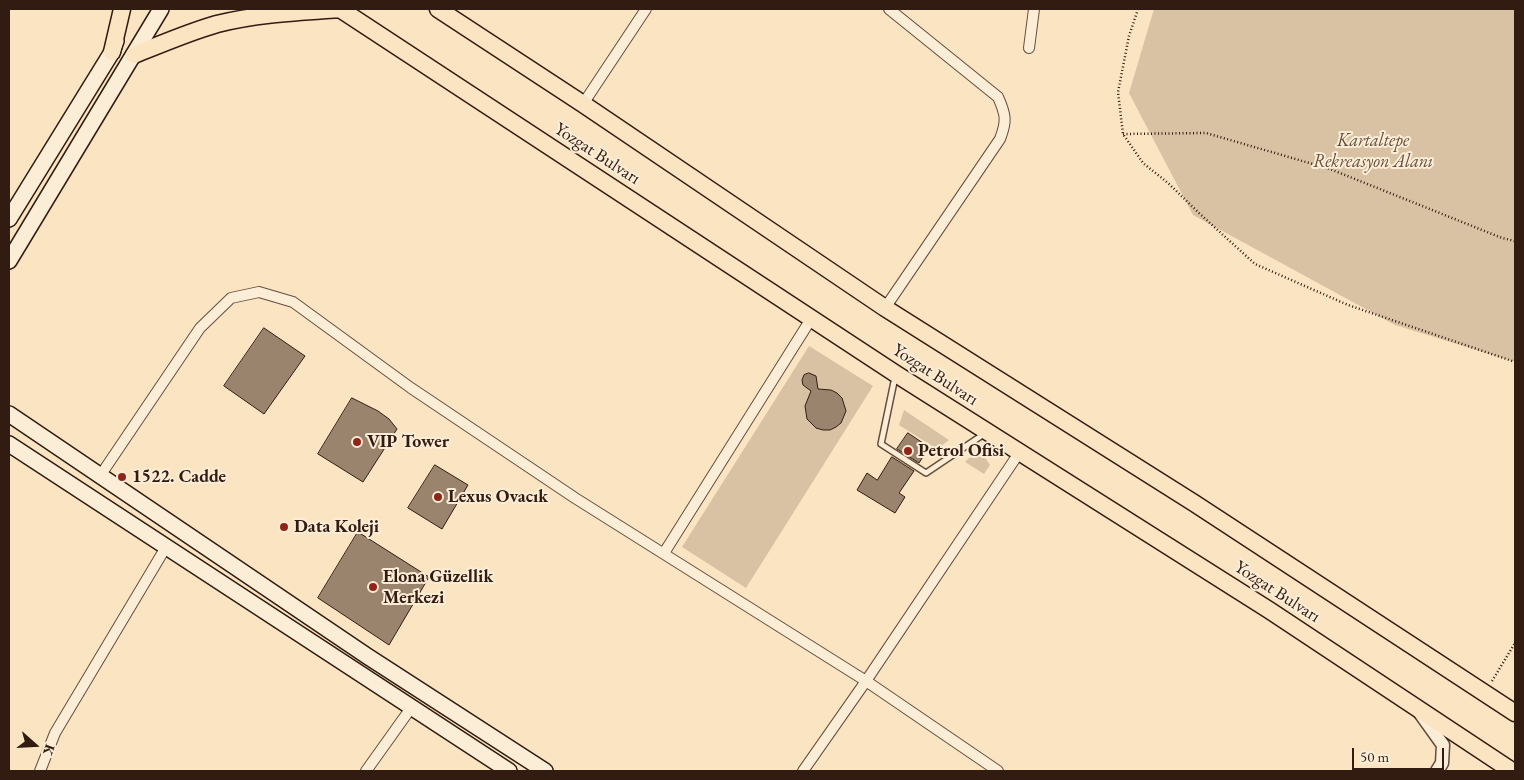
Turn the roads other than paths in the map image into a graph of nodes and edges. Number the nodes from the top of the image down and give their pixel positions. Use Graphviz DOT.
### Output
graph roads {
  1 [pos="122,9"];
  2 [pos="130,9"];
  3 [pos="161,9"];
  4 [pos="340,9"];
  5 [pos="438,9"];
  6 [pos="646,9"];
  7 [pos="888,9"];
  8 [pos="1034,9"];
  9 [pos="1029,48"];
  10 [pos="112,52"];
  11 [pos="134,55"];
  12 [pos="583,104"];
  13 [pos="9,219"];
  14 [pos="9,261"];
  15 [pos="885,308"];
  16 [pos="812,319"];
  17 [pos="896,374"];
  18 [pos="9,414"];
  19 [pos="986,432"];
  20 [pos="9,444"];
  21 [pos="1020,453"];
  22 [pos="100,476"];
  23 [pos="166,547"];
  24 [pos="664,554"];
  25 [pos="866,681"];
  26 [pos="410,708"];
  27 [pos="1416,708"];
  28 [pos="1515,713"];
  29 [pos="40,771"];
  30 [pos="366,771"];
  31 [pos="509,771"];
  32 [pos="545,771"];
  33 [pos="803,771"];
  34 [pos="998,771"];
  35 [pos="1437,771"];
  36 [pos="1512,771"];
  1 -- 10 [label="main road"];
  2 -- 10 [label="main road"];
  3 -- 11 [label="main road"];
  4 -- 11 [label="main road"];
  4 -- 16 [label="main road, Yozgat Bulvarı"];
  5 -- 12 [label="main road, Yozgat Bulvarı"];
  6 -- 12 [label="street"];
  7 -- 15 [label="street"];
  8 -- 9 [label="street"];
  10 -- 13 [label="main road"];
  11 -- 14 [label="main road"];
  12 -- 15 [label="main road, Yozgat Bulvarı"];
  15 -- 28 [label="main road, Yozgat Bulvarı"];
  16 -- 17 [label="main road, Yozgat Bulvarı"];
  16 -- 24 [label="street"];
  17 -- 19 [label="main road, Yozgat Bulvarı"];
  17 -- 19 [label="lane"];
  18 -- 22 [label="main road"];
  19 -- 21 [label="main road, Yozgat Bulvarı"];
  20 -- 23 [label="main road"];
  21 -- 25 [label="street"];
  21 -- 27 [label="main road, Yozgat Bulvarı"];
  22 -- 24 [label="street"];
  22 -- 32 [label="main road"];
  23 -- 26 [label="main road"];
  23 -- 29 [label="street"];
  24 -- 25 [label="street"];
  25 -- 33 [label="street"];
  25 -- 34 [label="street"];
  26 -- 30 [label="street"];
  26 -- 31 [label="main road"];
  27 -- 35 [label="street"];
  27 -- 36 [label="main road, Yozgat Bulvarı"];
}
